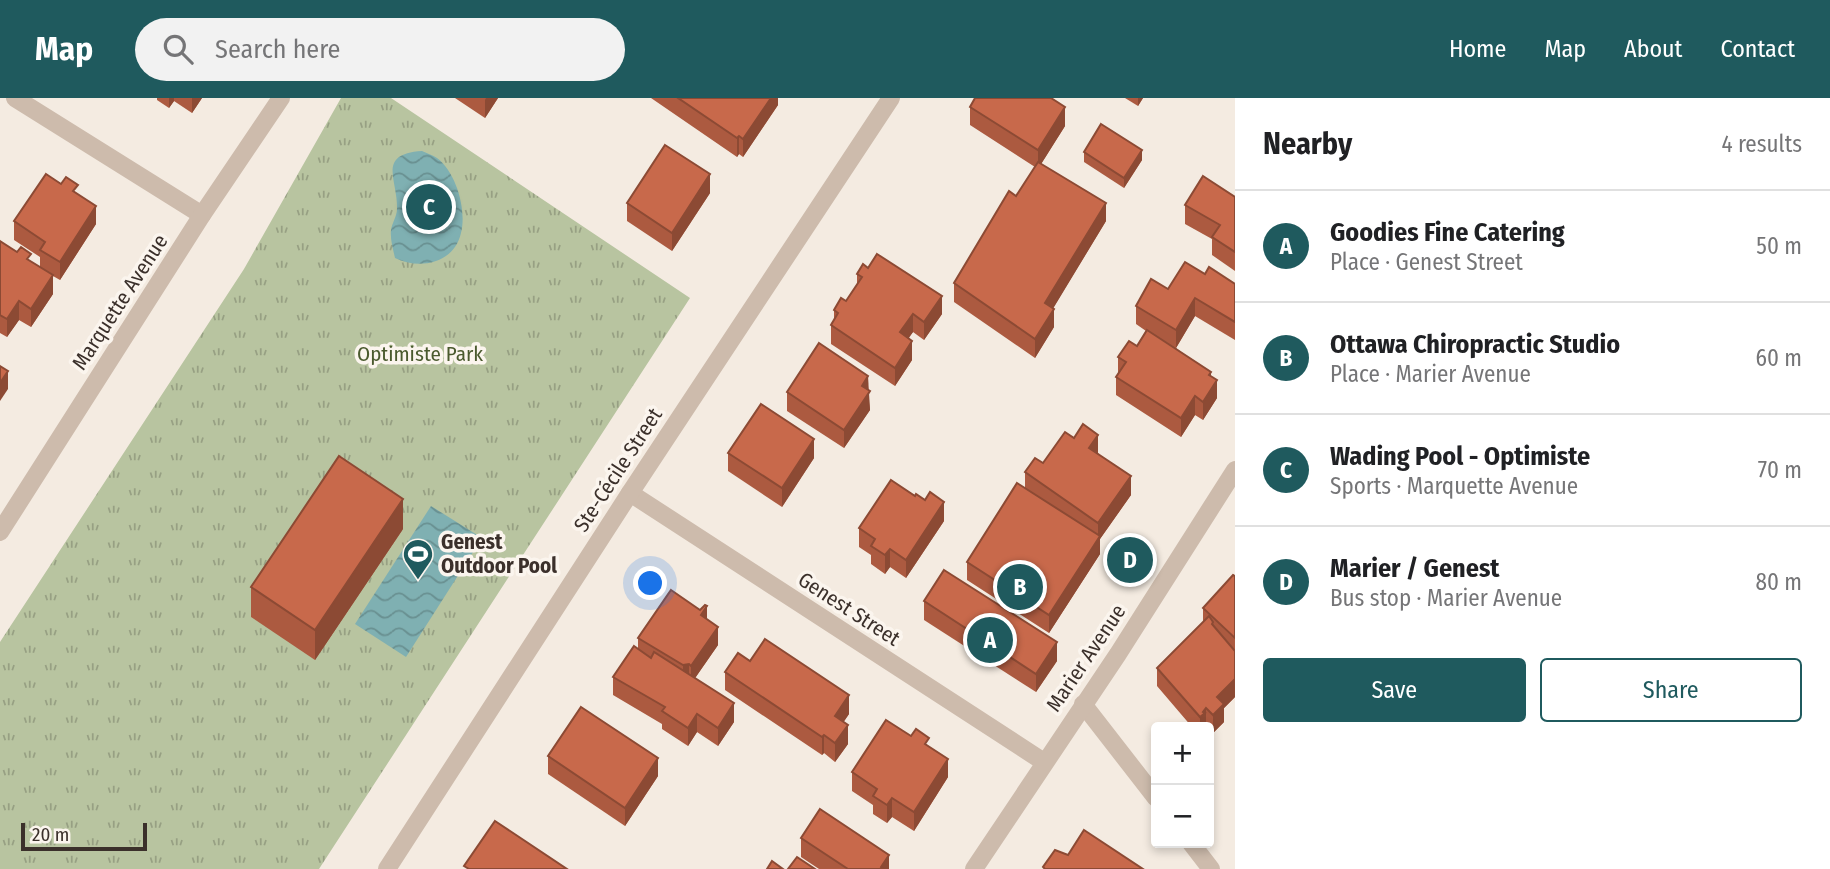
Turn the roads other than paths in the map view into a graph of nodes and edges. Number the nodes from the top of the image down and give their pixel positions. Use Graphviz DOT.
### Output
graph roads {
  1 [pos="15,98"];
  2 [pos="281,98"];
  3 [pos="891,98"];
  4 [pos="202,215"];
  5 [pos="1235,470"];
  6 [pos="630,493"];
  7 [pos="0,532"];
  8 [pos="1083,704"];
  9 [pos="1044,762"];
  10 [pos="1151,792"];
  11 [pos="1195,848"];
  12 [pos="387,869"];
  13 [pos="974,869"];
  14 [pos="1212,869"];
  1 -- 4 [label="street"];
  2 -- 4 [label="street, Marquette Avenue"];
  3 -- 6 [label="street, Ste-Cécile Street"];
  4 -- 7 [label="street, Marquette Avenue"];
  5 -- 8 [label="street, Marier Avenue"];
  6 -- 9 [label="street, Genest Street"];
  6 -- 12 [label="street, Ste-Cécile Street"];
  8 -- 9 [label="street, Marier Avenue"];
  8 -- 10 [label="street"];
  9 -- 13 [label="street, Marier Avenue"];
  11 -- 14 [label="street"];
}
